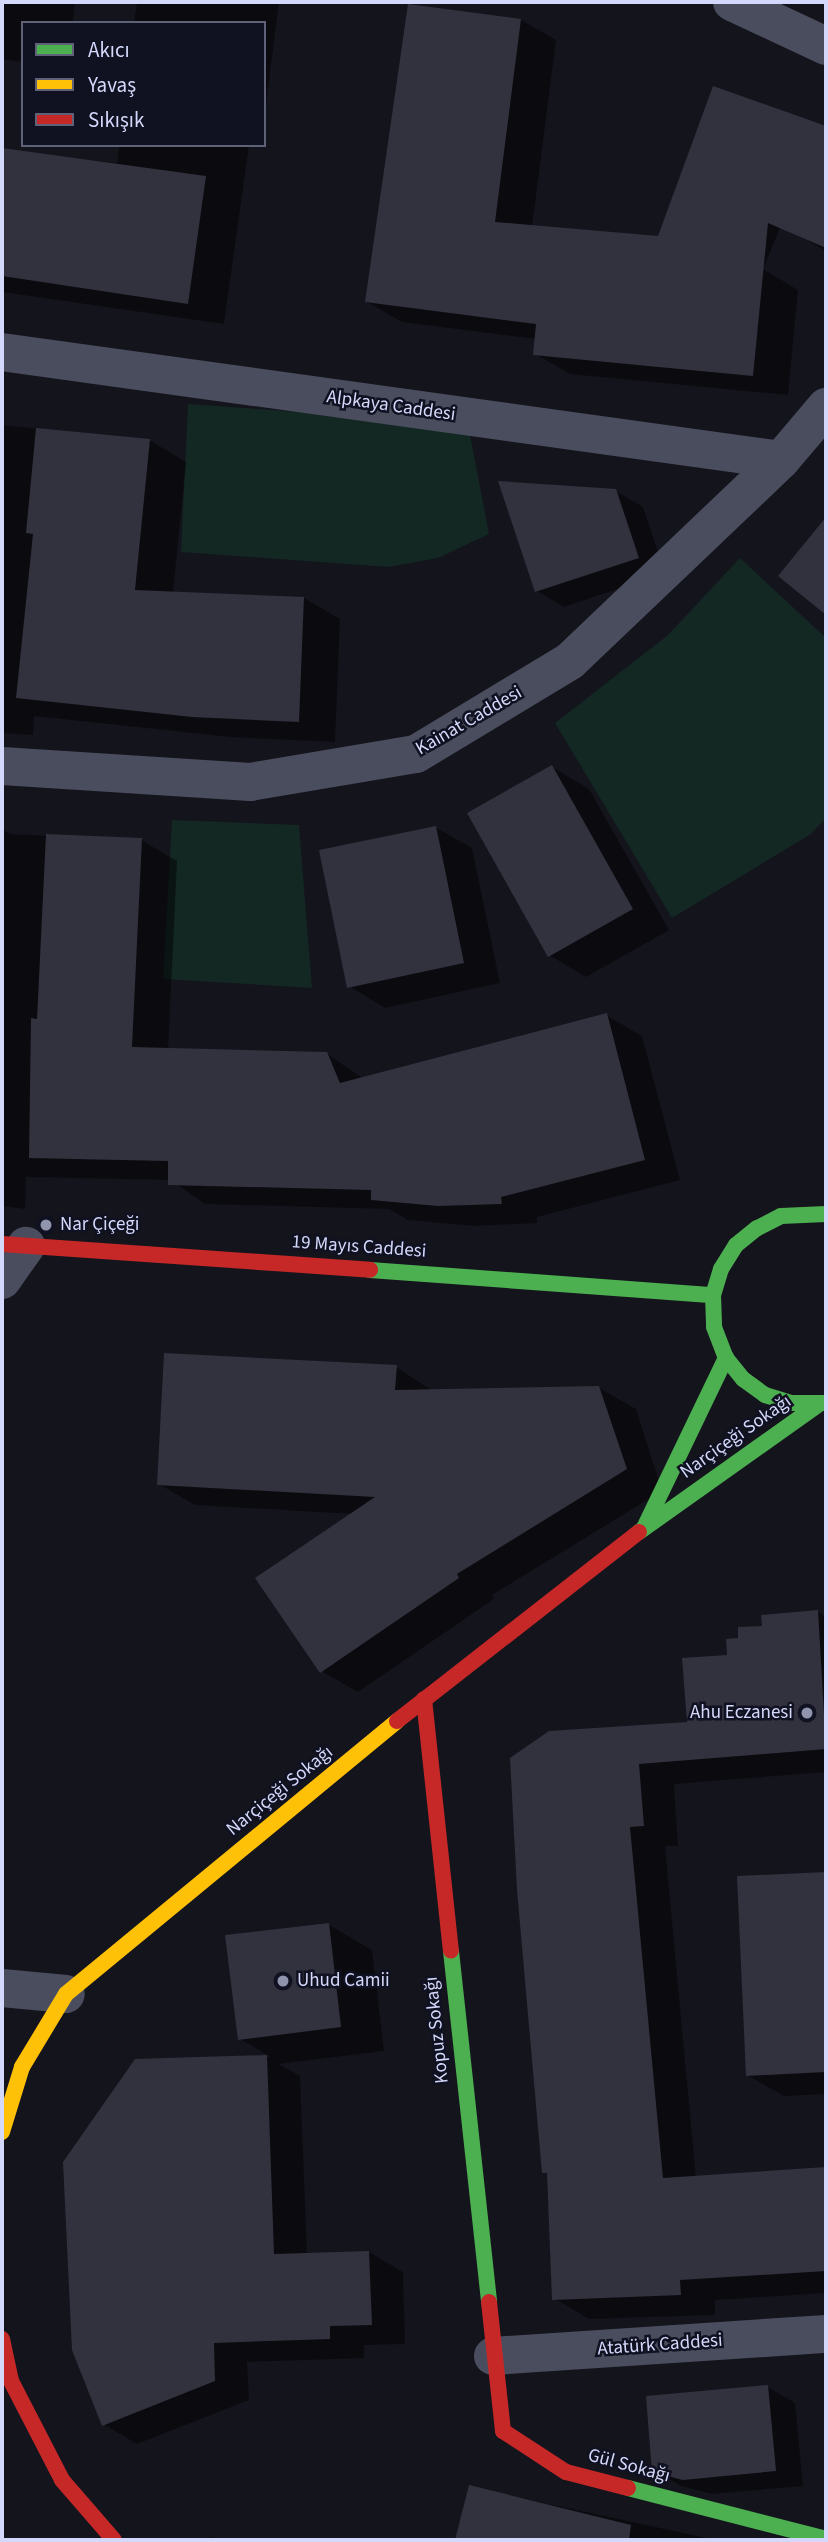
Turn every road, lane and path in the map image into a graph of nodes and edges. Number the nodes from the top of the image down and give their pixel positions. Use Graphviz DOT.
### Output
graph roads {
  1 [pos="732,2"];
  2 [pos="826,46"];
  3 [pos="2,352"];
  4 [pos="826,407"];
  5 [pos="781,460"];
  6 [pos="2,766"];
  7 [pos="826,1198"];
  8 [pos="809,1211"];
  9 [pos="826,1214"];
  10 [pos="14,1245"];
  11 [pos="2,1280"];
  12 [pos="713,1294"];
  13 [pos="726,1358"];
  14 [pos="822,1404"];
  15 [pos="644,1528"];
  16 [pos="424,1699"];
  17 [pos="2,1989"];
  18 [pos="66,1994"];
  19 [pos="2,2132"];
  20 [pos="826,2334"];
  21 [pos="2,2339"];
  22 [pos="493,2356"];
  23 [pos="826,2539"];
  24 [pos="114,2540"];
  1 -- 2 [label="street"];
  3 -- 5 [label="street, Alpkaya Caddesi"];
  4 -- 5 [label="street, Kainat Caddesi"];
  5 -- 6 [label="street, Kainat Caddesi"];
  7 -- 8 [label="main road, Narçiçeği Sokağı"];
  8 -- 9 [label="main road, Narçiçeği Sokağı"];
  8 -- 12 [label="main road, Narçiçeği Sokağı"];
  10 -- 11 [label="street"];
  10 -- 12 [label="main road, 19 Mayıs Caddesi"];
  12 -- 13 [label="main road, Narçiçeği Sokağı"];
  13 -- 14 [label="main road, Narçiçeği Sokağı"];
  13 -- 15 [label="main road, Narçiçeği Sokağı"];
  14 -- 15 [label="main road, Narçiçeği Sokağı"];
  15 -- 16 [label="main road, Narçiçeği Sokağı"];
  16 -- 18 [label="main road, Narçiçeği Sokağı"];
  16 -- 22 [label="main road, Kopuz Sokağı"];
  17 -- 18 [label="street"];
  18 -- 19 [label="main road, Narçiçeği Sokağı"];
  20 -- 22 [label="street, Atatürk Caddesi"];
  21 -- 24 [label="main road"];
  22 -- 23 [label="main road, Gül Sokağı"];
}
